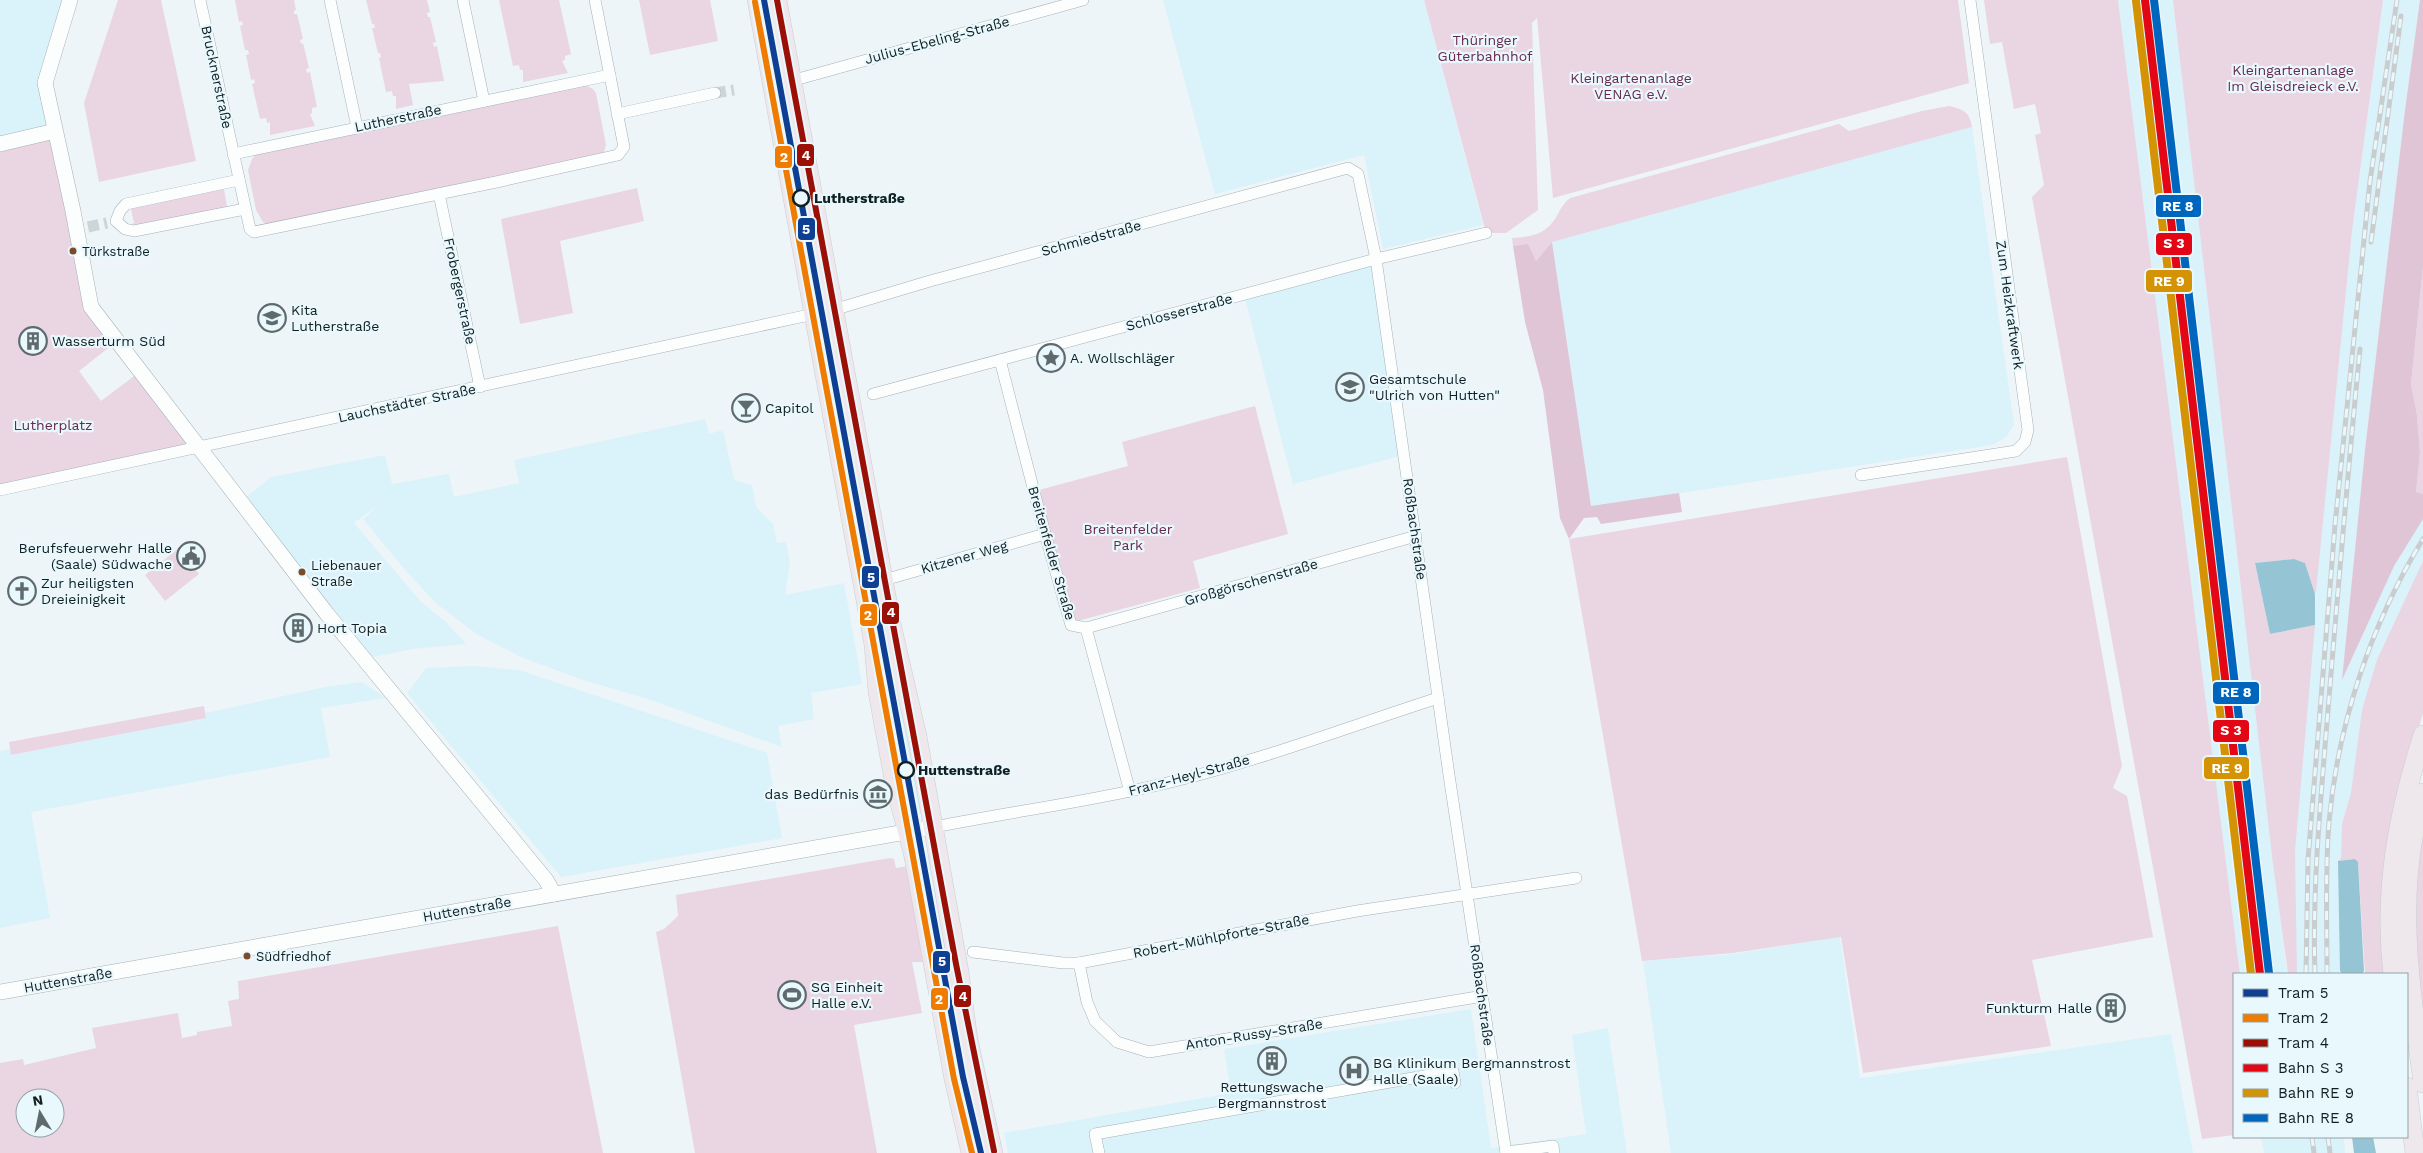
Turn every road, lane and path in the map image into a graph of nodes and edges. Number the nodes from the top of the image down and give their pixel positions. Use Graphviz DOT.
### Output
graph roads {
  1 [pos="70,0"];
  2 [pos="200,0"];
  3 [pos="330,0"];
  4 [pos="464,0"];
  5 [pos="595,0"];
  6 [pos="757,0"];
  7 [pos="777,0"];
  8 [pos="1083,0"];
  9 [pos="1970,0"];
  10 [pos="610,76"];
  11 [pos="791,81"];
  12 [pos="715,93"];
  13 [pos="484,101"];
  14 [pos="617,114"];
  15 [pos="357,127"];
  16 [pos="55,131"];
  17 [pos="0,144"];
  18 [pos="233,154"];
  19 [pos="1348,168"];
  20 [pos="238,180"];
  21 [pos="440,194"];
  22 [pos="245,209"];
  23 [pos="1486,233"];
  24 [pos="1376,259"];
  25 [pos="834,310"];
  26 [pos="814,314"];
  27 [pos="1000,360"];
  28 [pos="480,387"];
  29 [pos="873,394"];
  30 [pos="200,447"];
  31 [pos="1862,475"];
  32 [pos="0,490"];
  33 [pos="1045,534"];
  34 [pos="1416,536"];
  35 [pos="884,580"];
  36 [pos="1086,628"];
  37 [pos="1438,698"];
  38 [pos="2423,735"];
  39 [pos="1130,792"];
  40 [pos="2423,793"];
  41 [pos="934,827"];
  42 [pos="907,832"];
  43 [pos="1576,878"];
  44 [pos="554,894"];
  45 [pos="1468,896"];
  46 [pos="974,952"];
  47 [pos="1079,963"];
  48 [pos="2393,973"];
  49 [pos="0,992"];
  50 [pos="1483,996"];
  51 [pos="1455,1083"];
  52 [pos="2423,1083"];
  53 [pos="2408,1095"];
  54 [pos="971,1153"];
  55 [pos="993,1153"];
  56 [pos="1099,1153"];
  57 [pos="1506,1153"];
  58 [pos="1554,1153"];
  59 [pos="2415,1153"];
  1 -- 16 [label="street"];
  2 -- 18 [label="street, Brucknerstraße"];
  3 -- 15 [label="street"];
  4 -- 13 [label="street"];
  5 -- 10 [label="street"];
  6 -- 26 [label="main road"];
  7 -- 11 [label="main road"];
  8 -- 11 [label="street, Julius-Ebeling-Straße"];
  9 -- 31 [label="street, Zum Heizkraftwerk"];
  10 -- 13 [label="street, Lutherstraße"];
  10 -- 14 [label="street"];
  11 -- 25 [label="main road"];
  12 -- 14 [label="street"];
  13 -- 15 [label="street, Lutherstraße"];
  14 -- 21 [label="street"];
  15 -- 18 [label="street, Lutherstraße"];
  16 -- 17 [label="street"];
  16 -- 30 [label="street"];
  18 -- 20 [label="street"];
  19 -- 24 [label="street, Roßbachstraße"];
  19 -- 25 [label="street, Schmiedstraße"];
  20 -- 22 [label="street"];
  20 -- 22 [label="street"];
  21 -- 22 [label="street"];
  21 -- 28 [label="street, Frobergerstraße"];
  23 -- 24 [label="street, Schlosserstraße"];
  24 -- 27 [label="street, Schlosserstraße"];
  24 -- 34 [label="street, Roßbachstraße"];
  25 -- 26 [label="main road"];
  25 -- 35 [label="main road"];
  26 -- 28 [label="street, Lauchstädter Straße"];
  26 -- 42 [label="main road"];
  27 -- 29 [label="street, Schlosserstraße"];
  27 -- 33 [label="street, Breitenfelder Straße"];
  28 -- 30 [label="street, Lauchstädter Straße"];
  30 -- 32 [label="street, Lauchstädter Straße"];
  30 -- 44 [label="street"];
  33 -- 35 [label="street, Kitzener Weg"];
  33 -- 36 [label="street, Breitenfelder Straße"];
  34 -- 36 [label="street, Großgörschenstraße"];
  34 -- 37 [label="street, Roßbachstraße"];
  35 -- 41 [label="main road"];
  36 -- 39 [label="street, Breitenfelder Straße"];
  37 -- 39 [label="street, Franz-Heyl-Straße"];
  37 -- 45 [label="street, Roßbachstraße"];
  38 -- 48 [label="main road"];
  39 -- 41 [label="street, Franz-Heyl-Straße"];
  40 -- 52 [label="main road"];
  41 -- 42 [label="street, Huttenstraße"];
  41 -- 55 [label="main road"];
  42 -- 44 [label="street, Huttenstraße"];
  42 -- 54 [label="main road"];
  43 -- 45 [label="street"];
  44 -- 49 [label="street, Huttenstraße"];
  45 -- 47 [label="street, Robert-Mühlpforte-Straße"];
  45 -- 50 [label="street, Roßbachstraße"];
  46 -- 47 [label="street, Robert-Mühlpforte-Straße"];
  47 -- 50 [label="street, Anton-Russy-Straße"];
  50 -- 57 [label="street, Roßbachstraße"];
  51 -- 56 [label="street"];
  53 -- 59 [label="main road"];
  57 -- 58 [label="street"];
}
